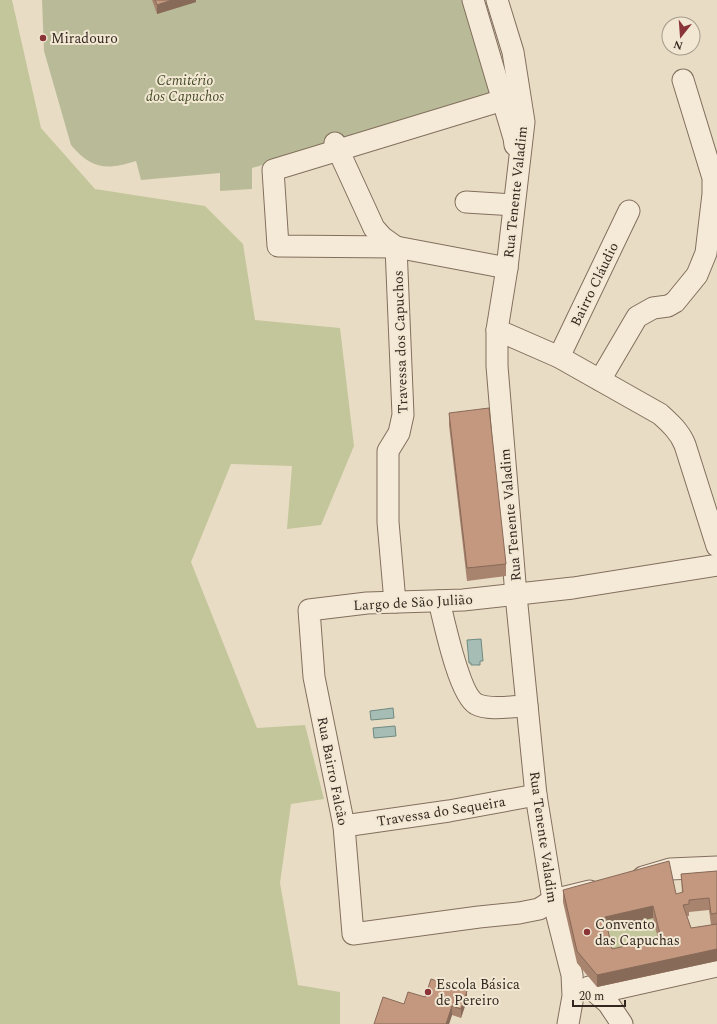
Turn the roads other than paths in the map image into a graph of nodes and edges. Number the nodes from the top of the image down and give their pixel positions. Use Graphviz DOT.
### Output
graph roads {
  1 [pos="473,0"];
  2 [pos="497,0"];
  3 [pos="683,80"];
  4 [pos="503,100"];
  5 [pos="336,146"];
  6 [pos="517,172"];
  7 [pos="466,202"];
  8 [pos="513,205"];
  9 [pos="629,211"];
  10 [pos="396,247"];
  11 [pos="507,268"];
  12 [pos="497,330"];
  13 [pos="559,357"];
  14 [pos="600,380"];
  15 [pos="717,546"];
  16 [pos="717,565"];
  17 [pos="516,594"];
  18 [pos="439,601"];
  19 [pos="395,602"];
  20 [pos="309,610"];
  21 [pos="527,706"];
  22 [pos="536,795"];
  23 [pos="344,826"];
  24 [pos="717,867"];
  25 [pos="553,900"];
  26 [pos="717,966"];
  27 [pos="572,975"];
  28 [pos="597,993"];
  29 [pos="568,1024"];
  30 [pos="622,1024"];
  1 -- 4 [label="street"];
  2 -- 6 [label="street, Rua Tenente Valadim"];
  3 -- 14 [label="street"];
  4 -- 5 [label="street"];
  4 -- 6 [label="street"];
  5 -- 10 [label="street"];
  5 -- 10 [label="street"];
  6 -- 8 [label="street, Rua Tenente Valadim"];
  7 -- 8 [label="street"];
  8 -- 11 [label="street, Rua Tenente Valadim"];
  9 -- 13 [label="street, Bairro Cláudio"];
  10 -- 11 [label="street"];
  10 -- 19 [label="street, Travessa dos Capuchos"];
  11 -- 12 [label="street, Rua Tenente Valadim"];
  12 -- 13 [label="street"];
  12 -- 17 [label="street, Rua Tenente Valadim"];
  13 -- 14 [label="street"];
  14 -- 15 [label="street"];
  16 -- 17 [label="street, Largo de São Julião"];
  17 -- 18 [label="street, Largo de São Julião"];
  17 -- 21 [label="street, Rua Tenente Valadim"];
  18 -- 19 [label="street, Largo de São Julião"];
  18 -- 21 [label="street"];
  19 -- 20 [label="street, Largo de São Julião"];
  20 -- 23 [label="street, Rua Bairro Falcão"];
  21 -- 22 [label="street, Rua Tenente Valadim"];
  22 -- 23 [label="street, Travessa do Sequeira"];
  22 -- 25 [label="street, Rua Tenente Valadim"];
  23 -- 25 [label="street, Rua Bairro Falcão"];
  24 -- 25 [label="street"];
  25 -- 27 [label="street, Rua Tenente Valadim"];
  26 -- 28 [label="street"];
  27 -- 28 [label="street"];
  27 -- 29 [label="street, Rua Tenente Valadim"];
  28 -- 30 [label="street"];
}
